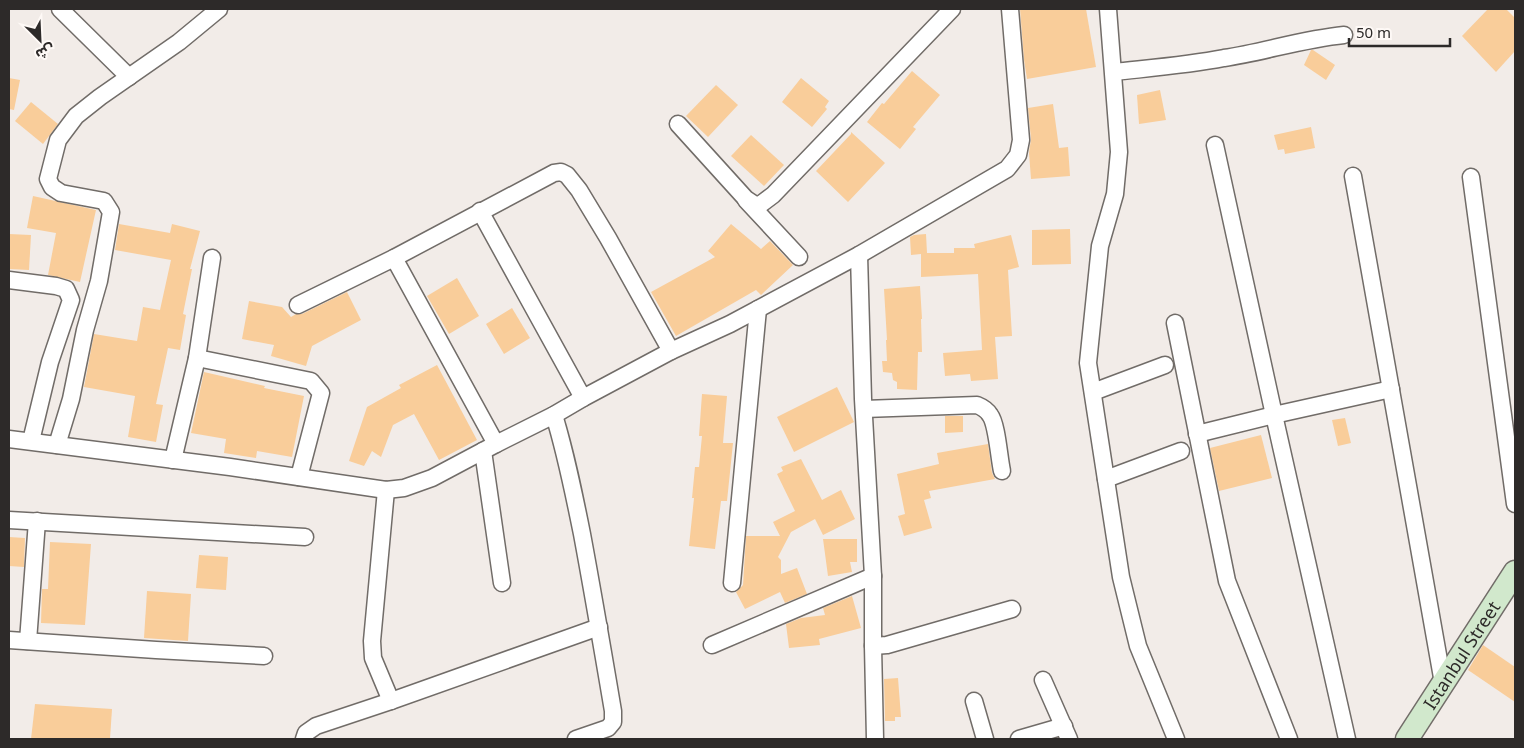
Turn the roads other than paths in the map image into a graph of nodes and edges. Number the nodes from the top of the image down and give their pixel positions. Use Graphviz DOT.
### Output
graph roads {
  1 [pos="60,9"];
  2 [pos="219,9"];
  3 [pos="952,9"];
  4 [pos="1010,9"];
  5 [pos="1108,9"];
  6 [pos="1344,35"];
  7 [pos="1114,72"];
  8 [pos="128,77"];
  9 [pos="678,124"];
  10 [pos="1215,145"];
  11 [pos="1353,176"];
  12 [pos="1470,178"];
  13 [pos="746,199"];
  14 [pos="480,211"];
  15 [pos="859,255"];
  16 [pos="799,257"];
  17 [pos="212,258"];
  18 [pos="394,258"];
  19 [pos="9,280"];
  20 [pos="298,305"];
  21 [pos="758,309"];
  22 [pos="1174,323"];
  23 [pos="671,352"];
  24 [pos="198,358"];
  25 [pos="1164,365"];
  26 [pos="1390,389"];
  27 [pos="1092,392"];
  28 [pos="583,398"];
  29 [pos="864,409"];
  30 [pos="554,415"];
  31 [pos="1274,415"];
  32 [pos="1197,434"];
  33 [pos="9,439"];
  34 [pos="30,441"];
  35 [pos="57,445"];
  36 [pos="490,448"];
  37 [pos="1180,451"];
  38 [pos="173,460"];
  39 [pos="1002,471"];
  40 [pos="298,477"];
  41 [pos="1106,479"];
  42 [pos="386,490"];
  43 [pos="1515,504"];
  44 [pos="9,520"];
  45 [pos="38,521"];
  46 [pos="305,536"];
  47 [pos="1515,572"];
  48 [pos="872,576"];
  49 [pos="502,583"];
  50 [pos="732,583"];
  51 [pos="1012,608"];
  52 [pos="599,627"];
  53 [pos="9,640"];
  54 [pos="28,641"];
  55 [pos="712,646"];
  56 [pos="873,646"];
  57 [pos="264,656"];
  58 [pos="1044,680"];
  59 [pos="1443,683"];
  60 [pos="391,701"];
  61 [pos="974,701"];
  62 [pos="1067,733"];
  63 [pos="304,739"];
  64 [pos="576,739"];
  65 [pos="875,739"];
  66 [pos="985,739"];
  67 [pos="1019,739"];
  68 [pos="1176,739"];
  69 [pos="1289,739"];
  70 [pos="1347,739"];
  71 [pos="1407,739"];
  1 -- 8 [label="street"];
  2 -- 8 [label="street"];
  3 -- 13 [label="street"];
  4 -- 15 [label="street"];
  5 -- 7 [label="street"];
  6 -- 7 [label="street"];
  7 -- 27 [label="street"];
  8 -- 35 [label="street"];
  9 -- 13 [label="street"];
  10 -- 31 [label="street"];
  11 -- 26 [label="street"];
  12 -- 43 [label="street"];
  13 -- 16 [label="street"];
  14 -- 18 [label="street"];
  14 -- 23 [label="street"];
  14 -- 28 [label="street"];
  15 -- 21 [label="street"];
  15 -- 29 [label="street"];
  17 -- 24 [label="street"];
  18 -- 20 [label="street"];
  18 -- 36 [label="street"];
  19 -- 34 [label="street"];
  21 -- 23 [label="street"];
  21 -- 50 [label="street"];
  22 -- 32 [label="street"];
  23 -- 28 [label="street"];
  24 -- 38 [label="street"];
  24 -- 40 [label="street"];
  25 -- 27 [label="street"];
  26 -- 31 [label="street"];
  26 -- 59 [label="street"];
  27 -- 41 [label="street"];
  28 -- 30 [label="street"];
  29 -- 39 [label="street"];
  29 -- 48 [label="street"];
  30 -- 36 [label="street"];
  30 -- 52 [label="street"];
  31 -- 32 [label="street"];
  31 -- 70 [label="street"];
  32 -- 69 [label="street"];
  33 -- 34 [label="street"];
  34 -- 35 [label="street"];
  35 -- 38 [label="street"];
  36 -- 42 [label="street"];
  36 -- 49 [label="street"];
  37 -- 41 [label="street"];
  38 -- 40 [label="street"];
  40 -- 42 [label="street"];
  41 -- 68 [label="street"];
  42 -- 60 [label="street"];
  44 -- 45 [label="street"];
  45 -- 46 [label="street"];
  45 -- 54 [label="street"];
  47 -- 59 [label="street, Istanbul Street"];
  48 -- 55 [label="street"];
  48 -- 56 [label="street"];
  51 -- 56 [label="street"];
  52 -- 60 [label="street"];
  52 -- 64 [label="street"];
  53 -- 54 [label="street"];
  54 -- 57 [label="street"];
  56 -- 65 [label="street"];
  58 -- 62 [label="street"];
  59 -- 71 [label="street, Istanbul Street"];
  60 -- 63 [label="street"];
  61 -- 66 [label="street"];
  62 -- 67 [label="street"];
}
